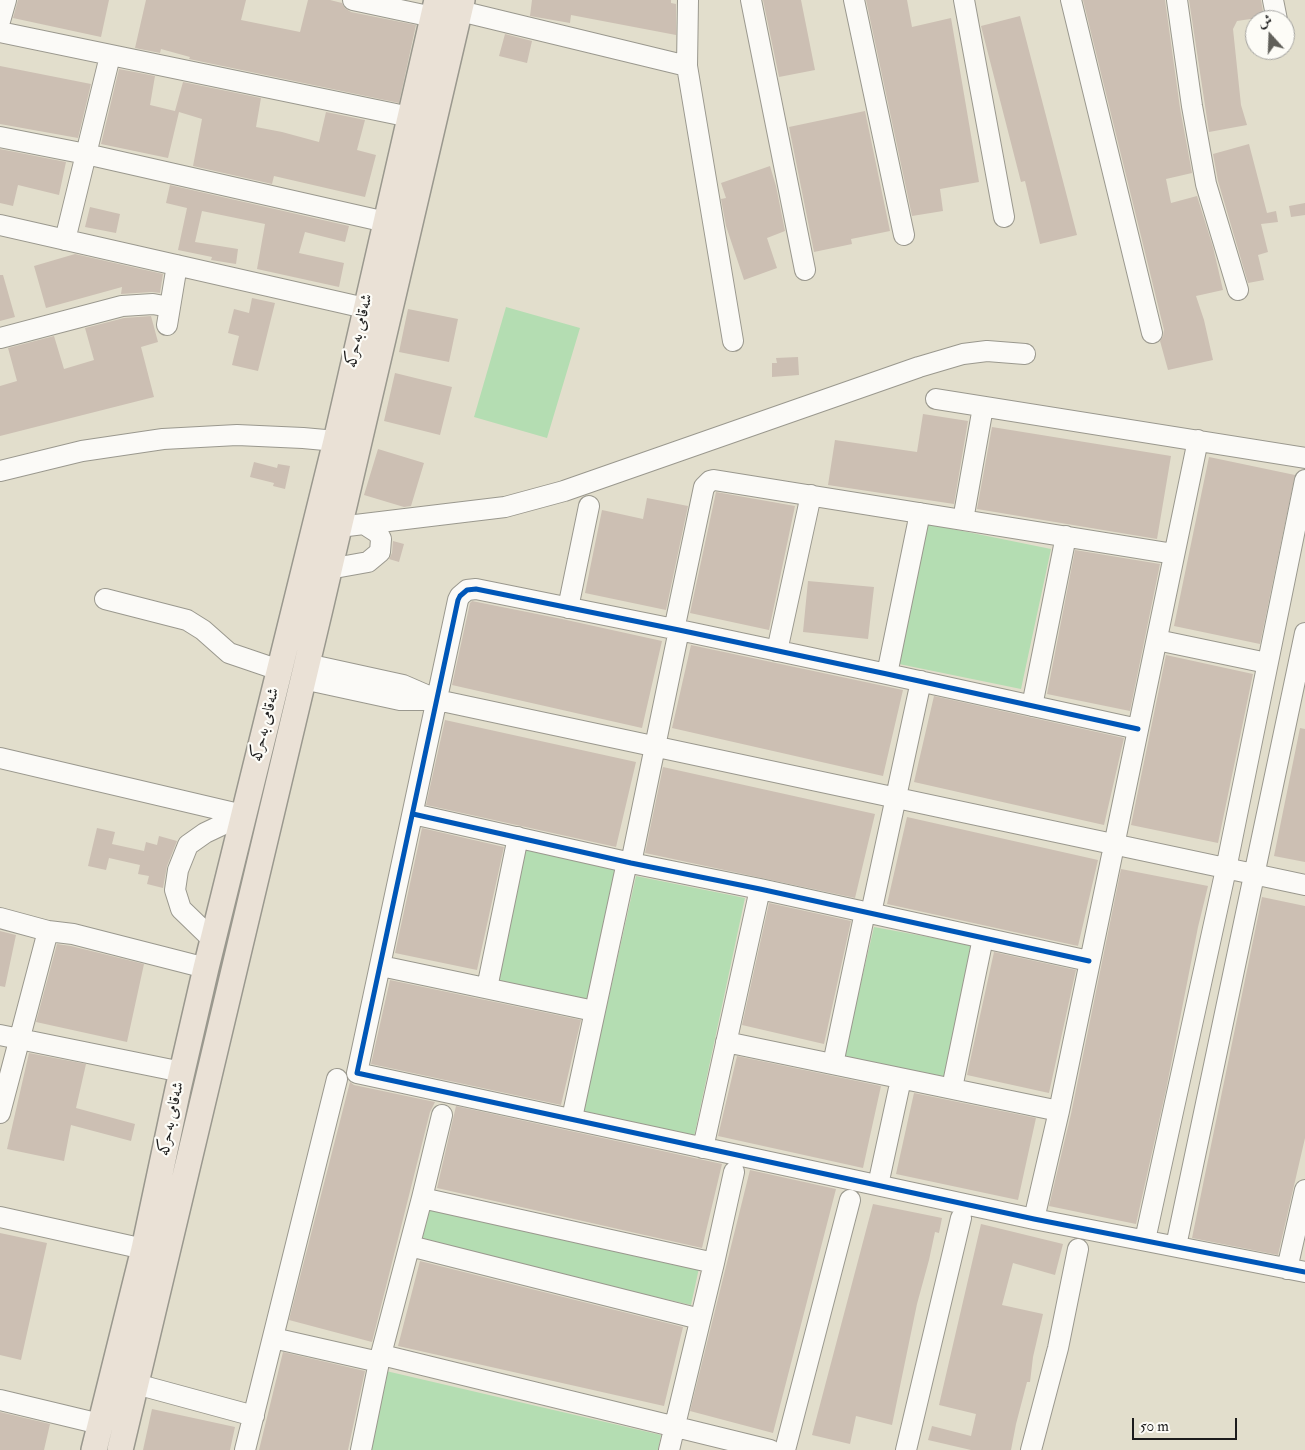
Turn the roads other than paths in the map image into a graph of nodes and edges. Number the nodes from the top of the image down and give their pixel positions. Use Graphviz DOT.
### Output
graph roads {
  1 [pos="6,0"];
  2 [pos="353,0"];
  3 [pos="688,0"];
  4 [pos="751,0"];
  5 [pos="854,0"];
  6 [pos="964,0"];
  7 [pos="1071,0"];
  8 [pos="1177,0"];
  9 [pos="461,6"];
  10 [pos="435,9"];
  11 [pos="0,21"];
  12 [pos="0,32"];
  13 [pos="110,56"];
  14 [pos="687,66"];
  15 [pos="417,122"];
  16 [pos="0,137"];
  17 [pos="86,154"];
  18 [pos="1004,217"];
  19 [pos="386,222"];
  20 [pos="0,225"];
  21 [pos="904,235"];
  22 [pos="65,240"];
  23 [pos="177,265"];
  24 [pos="804,270"];
  25 [pos="1238,290"];
  26 [pos="365,308"];
  27 [pos="1152,333"];
  28 [pos="0,338"];
  29 [pos="734,341"];
  30 [pos="1025,354"];
  31 [pos="936,399"];
  32 [pos="983,406"];
  33 [pos="1198,440"];
  34 [pos="336,441"];
  35 [pos="1305,458"];
  36 [pos="0,471"];
  37 [pos="1305,480"];
  38 [pos="812,495"];
  39 [pos="589,506"];
  40 [pos="920,512"];
  41 [pos="963,520"];
  42 [pos="364,524"];
  43 [pos="339,526"];
  44 [pos="1066,536"];
  45 [pos="1174,554"];
  46 [pos="330,569"];
  47 [pos="105,598"];
  48 [pos="568,608"];
  49 [pos="676,630"];
  50 [pos="1305,633"];
  51 [pos="1156,640"];
  52 [pos="778,651"];
  53 [pos="1267,663"];
  54 [pos="279,670"];
  55 [pos="305,672"];
  56 [pos="1301,673"];
  57 [pos="887,674"];
  58 [pos="921,682"];
  59 [pos="436,700"];
  60 [pos="1032,706"];
  61 [pos="1138,729"];
  62 [pos="656,746"];
  63 [pos="0,758"];
  64 [pos="895,799"];
  65 [pos="413,814"];
  66 [pos="243,815"];
  67 [pos="518,837"];
  68 [pos="1115,845"];
  69 [pos="629,863"];
  70 [pos="1226,869"];
  71 [pos="1254,875"];
  72 [pos="1305,886"];
  73 [pos="760,889"];
  74 [pos="868,913"];
  75 [pos="0,918"];
  76 [pos="48,931"];
  77 [pos="983,938"];
  78 [pos="213,940"];
  79 [pos="1090,961"];
  80 [pos="381,966"];
  81 [pos="206,968"];
  82 [pos="487,988"];
  83 [pos="594,1011"];
  84 [pos="0,1035"];
  85 [pos="20,1039"];
  86 [pos="726,1042"];
  87 [pos="833,1064"];
  88 [pos="337,1079"];
  89 [pos="901,1079"];
  90 [pos="180,1081"];
  91 [pos="952,1088"];
  92 [pos="205,1095"];
  93 [pos="1059,1111"];
  94 [pos="0,1113"];
  95 [pos="442,1114"];
  96 [pos="572,1118"];
  97 [pos="168,1137"];
  98 [pos="194,1142"];
  99 [pos="703,1148"];
  100 [pos="734,1172"];
  101 [pos="878,1185"];
  102 [pos="1305,1190"];
  103 [pos="422,1198"];
  104 [pos="850,1200"];
  105 [pos="0,1217"];
  106 [pos="961,1218"];
  107 [pos="1034,1219"];
  108 [pos="1145,1240"];
  109 [pos="410,1246"];
  110 [pos="1176,1246"];
  111 [pos="144,1249"];
  112 [pos="1078,1249"];
  113 [pos="714,1263"];
  114 [pos="1296,1270"];
  115 [pos="700,1319"];
  116 [pos="273,1338"];
  117 [pos="380,1359"];
  118 [pos="136,1384"];
  119 [pos="0,1400"];
  120 [pos="254,1416"];
  121 [pos="100,1424"];
  122 [pos="675,1426"];
  123 [pos="94,1450"];
  124 [pos="120,1450"];
  125 [pos="245,1450"];
  126 [pos="361,1450"];
  127 [pos="669,1450"];
  128 [pos="783,1450"];
  129 [pos="906,1450"];
  130 [pos="1031,1450"];
  1 -- 11 [label="street"];
  2 -- 10 [label="street"];
  3 -- 14 [label="street"];
  4 -- 24 [label="street"];
  5 -- 21 [label="street"];
  6 -- 18 [label="street"];
  7 -- 27 [label="street"];
  8 -- 25 [label="street"];
  9 -- 14 [label="street"];
  9 -- 15 [label="main road, شەقامی بەحرکە"];
  10 -- 15 [label="main road, شەقامی بەحرکە"];
  12 -- 13 [label="street"];
  13 -- 15 [label="street"];
  13 -- 17 [label="street"];
  14 -- 29 [label="street"];
  15 -- 19 [label="main road, شەقامی بەحرکە"];
  15 -- 43 [label="main road, شەقامی بەحرکە"];
  16 -- 17 [label="street"];
  17 -- 19 [label="street"];
  17 -- 22 [label="street"];
  19 -- 26 [label="main road, شەقامی بەحرکە"];
  20 -- 22 [label="street"];
  22 -- 23 [label="street"];
  23 -- 26 [label="street"];
  23 -- 28 [label="street"];
  26 -- 34 [label="main road, شەقامی بەحرکە"];
  30 -- 42 [label="street"];
  31 -- 32 [label="street"];
  32 -- 33 [label="street"];
  32 -- 41 [label="street"];
  33 -- 35 [label="street"];
  33 -- 45 [label="street"];
  34 -- 36 [label="street"];
  34 -- 54 [label="main road, شەقامی بەحرکە"];
  37 -- 53 [label="street"];
  38 -- 40 [label="street"];
  38 -- 49 [label="street"];
  38 -- 52 [label="street"];
  39 -- 48 [label="street"];
  40 -- 41 [label="street"];
  40 -- 57 [label="street"];
  41 -- 44 [label="street"];
  42 -- 43 [label="street"];
  42 -- 46 [label="street"];
  43 -- 46 [label="main road, شەقامی بەحرکە"];
  44 -- 45 [label="street"];
  44 -- 60 [label="street"];
  45 -- 51 [label="street"];
  46 -- 55 [label="main road, شەقامی بەحرکە"];
  47 -- 54 [label="street"];
  48 -- 49 [label="street"];
  48 -- 59 [label="street"];
  49 -- 52 [label="street"];
  49 -- 62 [label="street"];
  50 -- 56 [label="street"];
  51 -- 53 [label="street"];
  51 -- 61 [label="street"];
  52 -- 57 [label="street"];
  53 -- 70 [label="street"];
  54 -- 66 [label="main road, شەقامی بەحرکە"];
  55 -- 59 [label="street"];
  55 -- 92 [label="main road, شەقامی بەحرکە"];
  56 -- 71 [label="street"];
  57 -- 58 [label="street"];
  58 -- 60 [label="street"];
  58 -- 64 [label="street"];
  59 -- 62 [label="street"];
  59 -- 65 [label="street"];
  60 -- 61 [label="street"];
  61 -- 68 [label="street"];
  62 -- 64 [label="street"];
  62 -- 69 [label="street"];
  63 -- 66 [label="street"];
  64 -- 68 [label="street"];
  64 -- 74 [label="street"];
  65 -- 67 [label="street"];
  65 -- 80 [label="street"];
  66 -- 78 [label="main road, شەقامی بەحرکە"];
  66 -- 78 [label="street"];
  67 -- 69 [label="street"];
  67 -- 82 [label="street"];
  68 -- 70 [label="street"];
  68 -- 79 [label="street"];
  69 -- 73 [label="street"];
  69 -- 83 [label="street"];
  70 -- 71 [label="street"];
  70 -- 108 [label="street"];
  71 -- 72 [label="street"];
  71 -- 110 [label="street"];
  73 -- 74 [label="street"];
  73 -- 86 [label="street"];
  74 -- 77 [label="street"];
  74 -- 87 [label="street"];
  75 -- 76 [label="street"];
  76 -- 81 [label="street"];
  76 -- 85 [label="street"];
  77 -- 79 [label="street"];
  77 -- 91 [label="street"];
  78 -- 81 [label="main road, شەقامی بەحرکە"];
  79 -- 93 [label="street"];
  80 -- 82 [label="street"];
  80 -- 96 [label="street"];
  81 -- 90 [label="main road, شەقامی بەحرکە"];
  82 -- 83 [label="street"];
  83 -- 96 [label="street"];
  84 -- 85 [label="street"];
  85 -- 90 [label="street"];
  85 -- 94 [label="street"];
  86 -- 87 [label="street"];
  86 -- 99 [label="street"];
  87 -- 89 [label="street"];
  88 -- 116 [label="street"];
  89 -- 91 [label="street"];
  89 -- 101 [label="street"];
  90 -- 92 [label="main road"];
  90 -- 97 [label="main road, شەقامی بەحرکە"];
  91 -- 93 [label="street"];
  92 -- 98 [label="main road, شەقامی بەحرکە"];
  93 -- 107 [label="street"];
  95 -- 103 [label="street"];
  96 -- 99 [label="street"];
  97 -- 98 [label="main road"];
  97 -- 111 [label="main road, شەقامی بەحرکە"];
  98 -- 118 [label="main road, شەقامی بەحرکە"];
  99 -- 101 [label="street"];
  100 -- 113 [label="street"];
  101 -- 107 [label="street"];
  102 -- 114 [label="street"];
  103 -- 109 [label="street"];
  103 -- 113 [label="street"];
  104 -- 128 [label="street"];
  105 -- 111 [label="street"];
  106 -- 129 [label="street"];
  107 -- 108 [label="street"];
  108 -- 110 [label="street"];
  109 -- 115 [label="street"];
  109 -- 117 [label="street"];
  110 -- 114 [label="street"];
  111 -- 121 [label="main road, شەقامی بەحرکە"];
  112 -- 130 [label="street"];
  113 -- 115 [label="street"];
  115 -- 122 [label="street"];
  116 -- 117 [label="street"];
  116 -- 120 [label="street"];
  117 -- 122 [label="street"];
  117 -- 126 [label="street"];
  118 -- 120 [label="street"];
  118 -- 124 [label="main road, شەقامی بەحرکە"];
  119 -- 121 [label="street"];
  120 -- 125 [label="street"];
  121 -- 123 [label="main road, شەقامی بەحرکە"];
  122 -- 127 [label="street"];
  122 -- 128 [label="street"];
}
